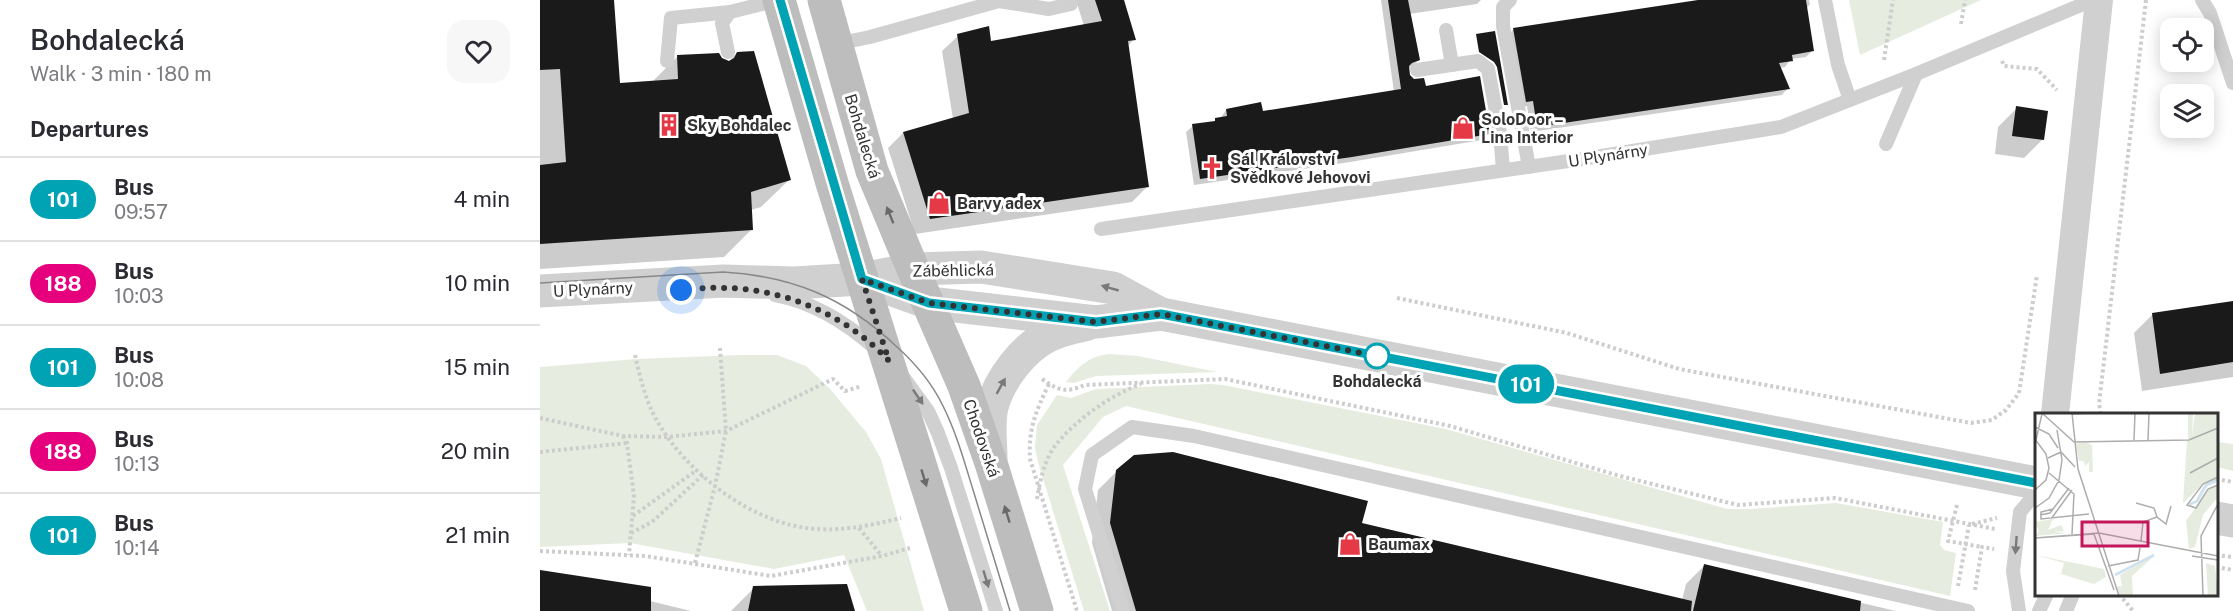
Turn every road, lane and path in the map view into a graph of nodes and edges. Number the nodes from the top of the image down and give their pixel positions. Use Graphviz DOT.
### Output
graph roads {
  1 [pos="779,0"];
  2 [pos="824,0"];
  3 [pos="1510,0"];
  4 [pos="1825,0"];
  5 [pos="1893,0"];
  6 [pos="1965,0"];
  7 [pos="2092,0"];
  8 [pos="2099,0"];
  9 [pos="2146,0"];
  10 [pos="2202,0"];
  11 [pos="1071,4"];
  12 [pos="730,12"];
  13 [pos="1960,24"];
  14 [pos="1446,30"];
  15 [pos="1993,41"];
  16 [pos="836,44"];
  17 [pos="728,52"];
  18 [pos="1884,60"];
  19 [pos="667,61"];
  20 [pos="1452,65"];
  21 [pos="1417,70"];
  22 [pos="1916,74"];
  23 [pos="2233,83"];
  24 [pos="2059,96"];
  25 [pos="1850,100"];
  26 [pos="1886,144"];
  27 [pos="1529,167"];
  28 [pos="1503,170"];
  29 [pos="1101,229"];
  30 [pos="2039,264"];
  31 [pos="913,269"];
  32 [pos="862,279"];
  33 [pos="540,291"];
  34 [pos="540,298"];
  35 [pos="1397,298"];
  36 [pos="929,303"];
  37 [pos="1161,314"];
  38 [pos="1096,322"];
  39 [pos="720,348"];
  40 [pos="635,355"];
  41 [pos="889,361"];
  42 [pos="863,386"];
  43 [pos="2055,413"];
  44 [pos="2100,413"];
  45 [pos="540,418"];
  46 [pos="726,431"];
  47 [pos="623,436"];
  48 [pos="667,437"];
  49 [pos="627,443"];
  50 [pos="540,452"];
  51 [pos="991,463"];
  52 [pos="697,470"];
  53 [pos="703,475"];
  54 [pos="2218,478"];
  55 [pos="2233,482"];
  56 [pos="2035,483"];
  57 [pos="715,486"];
  58 [pos="2035,495"];
  59 [pos="1957,505"];
  60 [pos="633,517"];
  61 [pos="901,518"];
  62 [pos="2218,518"];
  63 [pos="1954,520"];
  64 [pos="2233,521"];
  65 [pos="859,528"];
  66 [pos="631,533"];
  67 [pos="1965,544"];
  68 [pos="1982,547"];
  69 [pos="910,548"];
  70 [pos="2000,550"];
  71 [pos="540,551"];
  72 [pos="629,555"];
  73 [pos="2218,555"];
  74 [pos="882,556"];
  75 [pos="2233,556"];
  76 [pos="695,563"];
  77 [pos="2218,567"];
  78 [pos="2233,570"];
  79 [pos="1974,590"];
  80 [pos="1957,595"];
  81 [pos="2046,596"];
  82 [pos="2072,596"];
  83 [pos="2122,596"];
  84 [pos="966,611"];
  85 [pos="996,611"];
  86 [pos="1037,611"];
  87 [pos="1077,611"];
  88 [pos="1122,611"];
  89 [pos="1968,611"];
  90 [pos="2019,611"];
  91 [pos="2039,611"];
  92 [pos="2066,611"];
  93 [pos="2133,611"];
  1 -- 12 [label="lane"];
  1 -- 32 [label="main road"];
  2 -- 16 [label="main road, Bohdalecká"];
  3 -- 27 [label="lane"];
  4 -- 25 [label="lane"];
  5 -- 18 [label="path"];
  6 -- 13 [label="path"];
  7 -- 15 [label="lane, U Plynárny"];
  8 -- 43 [label="street"];
  9 -- 44 [label="path"];
  10 -- 23 [label="lane"];
  11 -- 16 [label="lane"];
  12 -- 17 [label="lane"];
  12 -- 19 [label="lane"];
  14 -- 20 [label="lane"];
  15 -- 22 [label="lane, U Plynárny"];
  15 -- 24 [label="path"];
  31 -- 16 [label="main road, Bohdalecká, one-way"];
  20 -- 21 [label="lane"];
  20 -- 28 [label="lane"];
  22 -- 25 [label="lane, U Plynárny"];
  22 -- 26 [label="lane"];
  25 -- 27 [label="lane, U Plynárny"];
  27 -- 28 [label="lane, U Plynárny"];
  28 -- 29 [label="lane, U Plynárny"];
  30 -- 35 [label="path"];
  31 -- 32 [label="street, Záběhlická"];
  31 -- 36 [label="main road, Chodovská"];
  37 -- 31 [label="street, Záběhlická, one-way"];
  32 -- 33 [label="street, U Plynárny"];
  32 -- 36 [label="street, Záběhlická"];
  32 -- 41 [label="main road"];
  34 -- 41 [label="lane"];
  36 -- 38 [label="street, Záběhlická"];
  36 -- 51 [label="main road, Chodovská"];
  37 -- 38 [label="street, Záběhlická"];
  37 -- 56 [label="street, Záběhlická"];
  51 -- 38 [label="street, one-way"];
  39 -- 46 [label="path"];
  40 -- 48 [label="path"];
  41 -- 84 [label="main road, one-way"];
  41 -- 85 [label="lane, one-way"];
  42 -- 46 [label="path"];
  45 -- 47 [label="path"];
  46 -- 48 [label="path"];
  46 -- 57 [label="path"];
  47 -- 48 [label="path"];
  47 -- 49 [label="path"];
  48 -- 52 [label="path"];
  49 -- 50 [label="path"];
  49 -- 60 [label="path"];
  86 -- 51 [label="main road, Chodovská, one-way"];
  52 -- 53 [label="path"];
  52 -- 60 [label="path"];
  53 -- 57 [label="path"];
  53 -- 66 [label="path"];
  54 -- 55 [label="path"];
  57 -- 65 [label="path"];
  57 -- 76 [label="path"];
  58 -- 90 [label="lane, one-way"];
  59 -- 63 [label="path"];
  60 -- 66 [label="path"];
  61 -- 65 [label="path"];
  62 -- 64 [label="street"];
  63 -- 67 [label="path"];
  63 -- 67 [label="path"];
  63 -- 87 [label="path"];
  65 -- 74 [label="path"];
  66 -- 72 [label="path"];
  67 -- 68 [label="path"];
  67 -- 80 [label="path"];
  68 -- 70 [label="path"];
  68 -- 79 [label="path"];
  69 -- 74 [label="path"];
  71 -- 72 [label="path"];
  72 -- 76 [label="path"];
  73 -- 75 [label="path"];
  74 -- 76 [label="path"];
  77 -- 78 [label="path"];
  81 -- 91 [label="lane"];
  82 -- 92 [label="lane"];
  83 -- 93 [label="path"];
  88 -- 89 [label="lane"];
}
